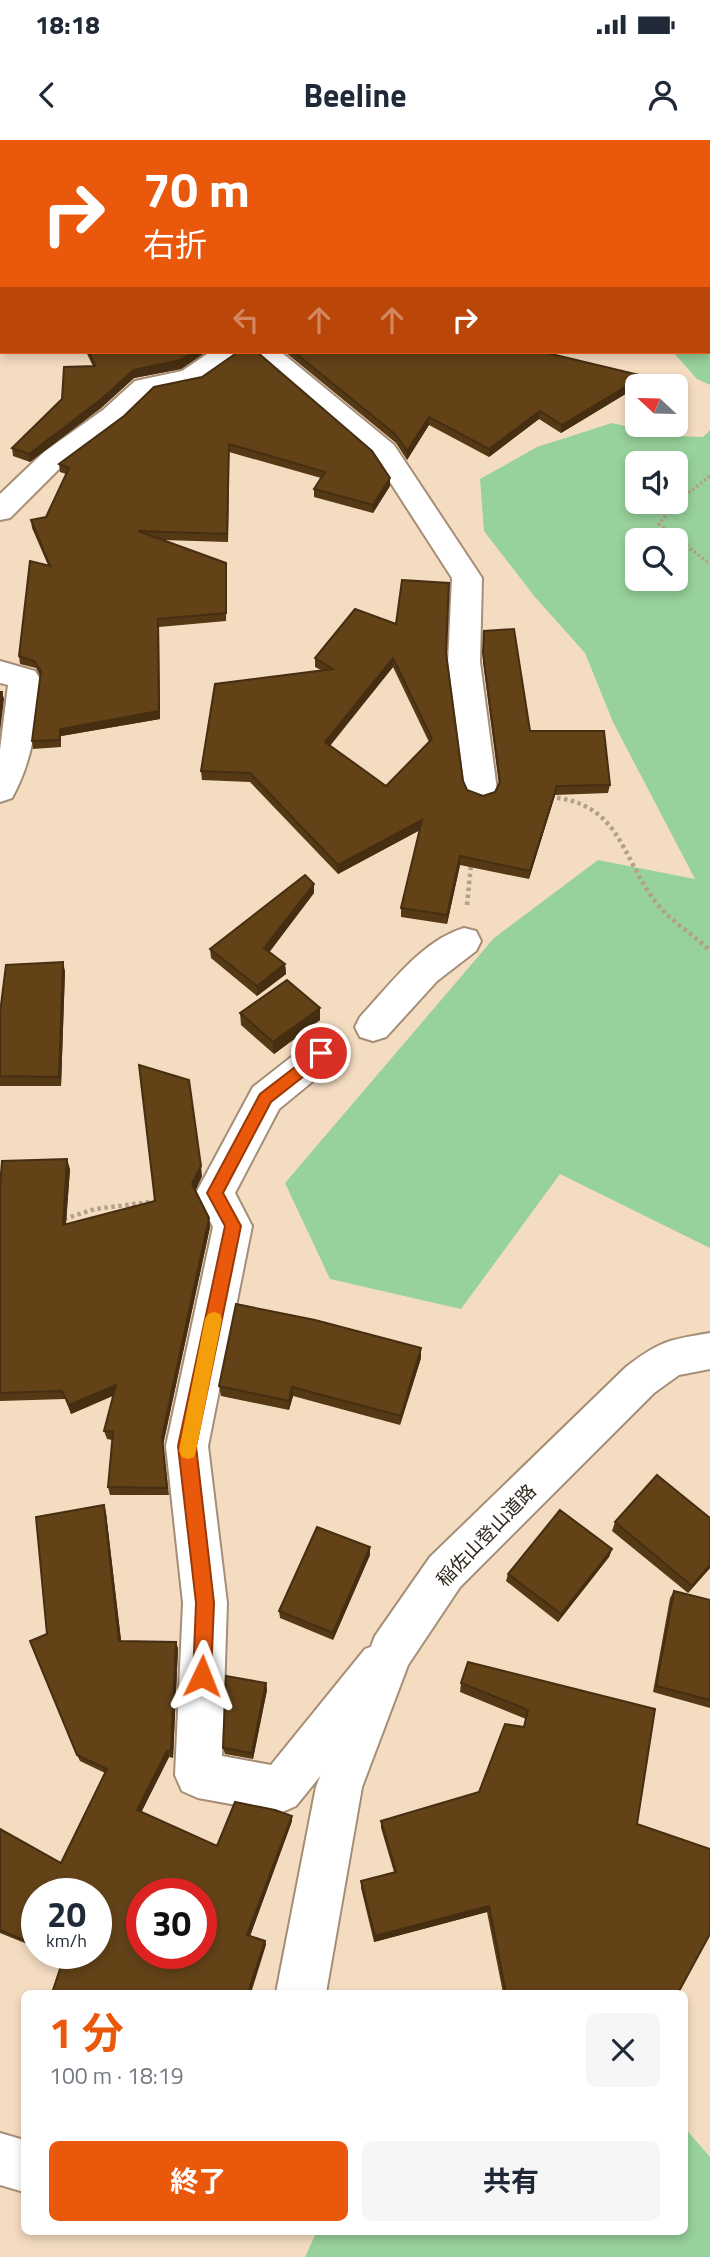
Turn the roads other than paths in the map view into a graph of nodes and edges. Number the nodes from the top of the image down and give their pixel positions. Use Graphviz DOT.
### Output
graph roads {
  1 [pos="225,354"];
  2 [pos="267,354"];
  3 [pos="0,511"];
  4 [pos="0,672"];
  5 [pos="0,790"];
  6 [pos="481,790"];
  7 [pos="464,941"];
  8 [pos="373,1027"];
  9 [pos="321,1053"];
  10 [pos="710,1350"];
  11 [pos="391,1652"];
  12 [pos="302,1990"];
  13 [pos="0,2159"];
  14 [pos="21,2165"];
  1 -- 3 [label="street"];
  2 -- 6 [label="street"];
  4 -- 5 [label="street"];
  7 -- 8 [label="street"];
  9 -- 11 [label="street"];
  10 -- 11 [label="street, 稲佐山登山道路"];
  11 -- 12 [label="street, 稲佐山登山道路"];
  13 -- 14 [label="street"];
}
